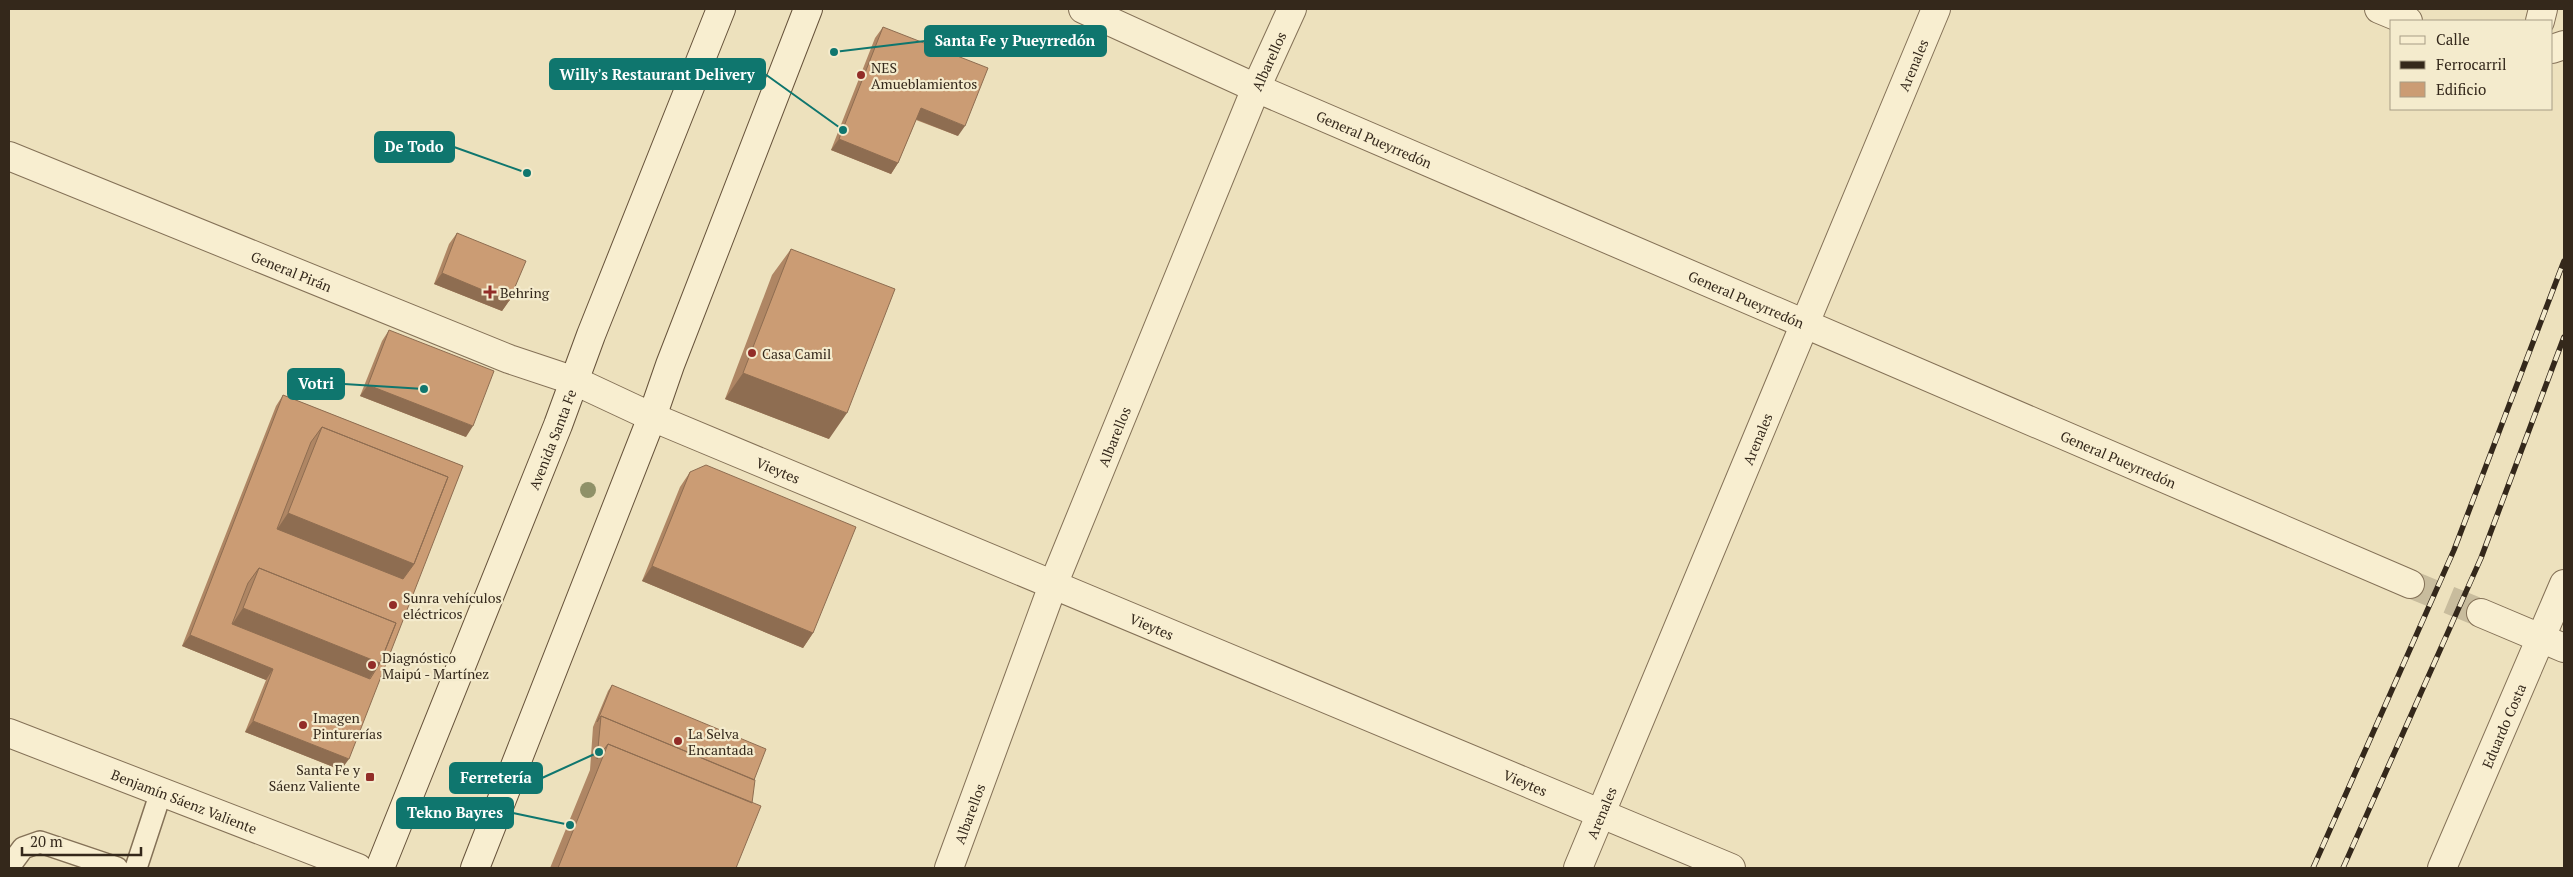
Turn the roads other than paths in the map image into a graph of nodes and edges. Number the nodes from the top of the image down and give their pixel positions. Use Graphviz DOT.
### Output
graph roads {
  1 [pos="721,9"];
  2 [pos="808,9"];
  3 [pos="1083,9"];
  4 [pos="1292,9"];
  5 [pos="1936,9"];
  6 [pos="2379,9"];
  7 [pos="2406,20"];
  8 [pos="1256,88"];
  9 [pos="9,156"];
  10 [pos="1805,324"];
  11 [pos="575,380"];
  12 [pos="652,417"];
  13 [pos="2410,584"];
  14 [pos="2564,584"];
  15 [pos="1053,585"];
  16 [pos="2481,613"];
  17 [pos="2553,644"];
  18 [pos="9,733"];
  19 [pos="161,792"];
  20 [pos="1601,813"];
  21 [pos="9,867"];
  22 [pos="116,868"];
  23 [pos="136,868"];
  24 [pos="358,868"];
  25 [pos="380,868"];
  26 [pos="475,868"];
  27 [pos="949,868"];
  28 [pos="1578,868"];
  29 [pos="1731,868"];
  30 [pos="2442,868"];
  1 -- 11 [label="street, Avenida Santa Fe"];
  2 -- 12 [label="street"];
  3 -- 8 [label="street, General Pueyrredón"];
  4 -- 8 [label="street, Albarellos"];
  5 -- 10 [label="street, Arenales"];
  6 -- 7 [label="street"];
  8 -- 10 [label="street, General Pueyrredón"];
  8 -- 15 [label="street, Albarellos"];
  9 -- 11 [label="street, General Pirán"];
  10 -- 13 [label="street, General Pueyrredón"];
  10 -- 20 [label="street, Arenales"];
  11 -- 12 [label="street, Vieytes"];
  11 -- 25 [label="street, Avenida Santa Fe"];
  12 -- 15 [label="street, Vieytes"];
  12 -- 26 [label="street"];
  14 -- 17 [label="street, Eduardo Costa"];
  15 -- 20 [label="street, Vieytes"];
  15 -- 27 [label="street, Albarellos"];
  16 -- 17 [label="street"];
  17 -- 30 [label="street, Eduardo Costa"];
  18 -- 19 [label="street, Benjamín Sáenz Valiente"];
  19 -- 23 [label="lane"];
  19 -- 24 [label="street, Benjamín Sáenz Valiente"];
  20 -- 28 [label="street, Arenales"];
  20 -- 29 [label="street, Vieytes"];
  21 -- 22 [label="lane"];
}
